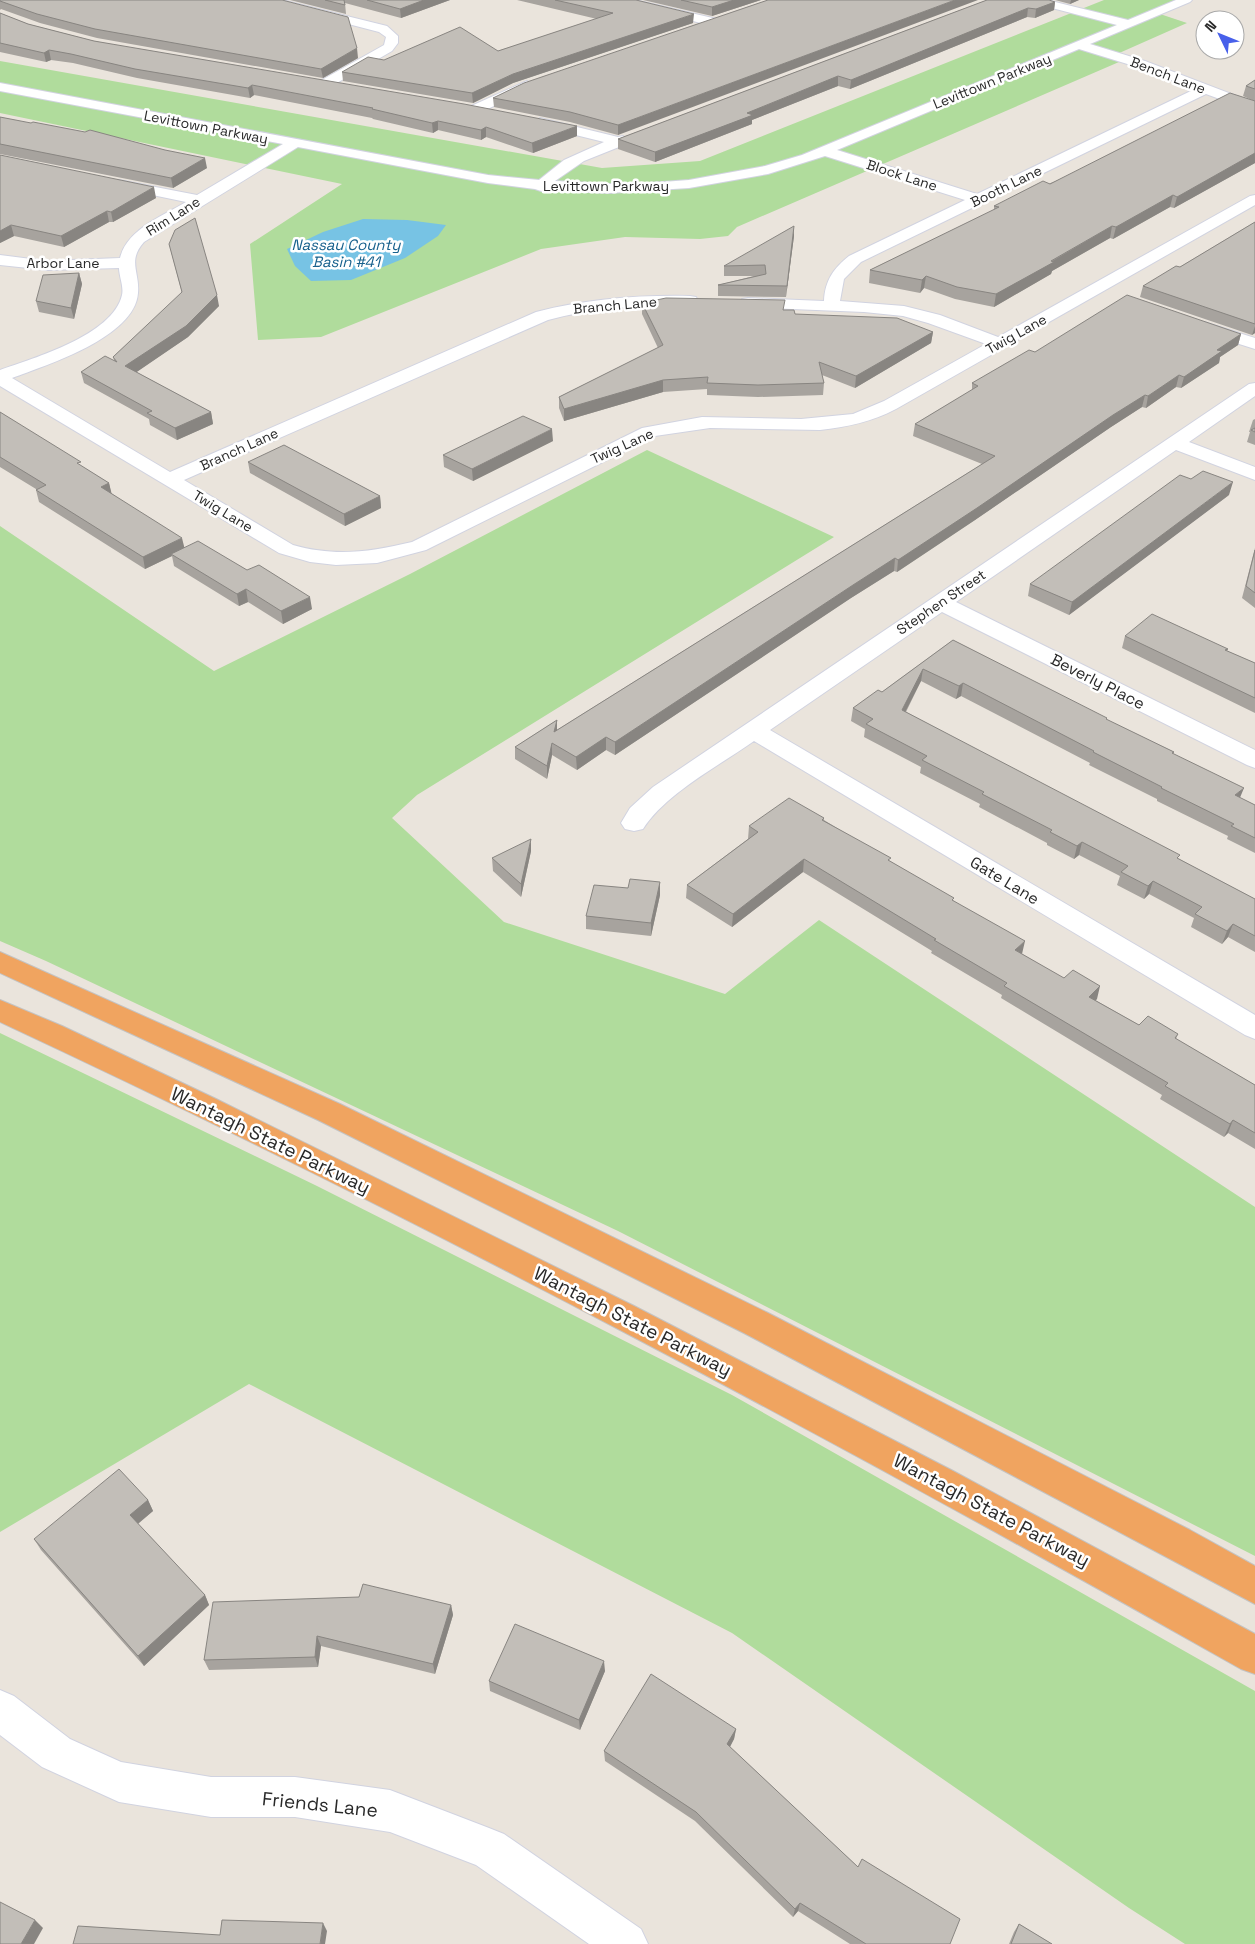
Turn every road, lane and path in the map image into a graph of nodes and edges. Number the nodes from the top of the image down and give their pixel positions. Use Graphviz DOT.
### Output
graph roads {
  1 [pos="268,0"];
  2 [pos="620,0"];
  3 [pos="1033,0"];
  4 [pos="1186,0"];
  5 [pos="1129,24"];
  6 [pos="694,28"];
  7 [pos="1079,45"];
  8 [pos="537,82"];
  9 [pos="344,87"];
  10 [pos="0,88"];
  11 [pos="1206,89"];
  12 [pos="458,107"];
  13 [pos="1255,108"];
  14 [pos="474,110"];
  15 [pos="494,114"];
  16 [pos="532,120"];
  17 [pos="637,135"];
  18 [pos="619,142"];
  19 [pos="295,144"];
  20 [pos="825,151"];
  21 [pos="104,181"];
  22 [pos="541,187"];
  23 [pos="978,199"];
  24 [pos="1255,199"];
  25 [pos="198,200"];
  26 [pos="0,260"];
  27 [pos="126,263"];
  28 [pos="1096,289"];
  29 [pos="1114,296"];
  30 [pos="707,302"];
  31 [pos="736,302"];
  32 [pos="832,305"];
  33 [pos="1189,322"];
  34 [pos="999,343"];
  35 [pos="1255,344"];
  36 [pos="0,377"];
  37 [pos="1255,388"];
  38 [pos="1174,443"];
  39 [pos="1255,474"];
  40 [pos="170,479"];
  41 [pos="940,602"];
  42 [pos="754,731"];
  43 [pos="1255,760"];
  44 [pos="634,823"];
  45 [pos="0,962"];
  46 [pos="0,1010"];
  47 [pos="1255,1028"];
  48 [pos="1255,1586"];
  49 [pos="1255,1655"];
  50 [pos="0,1710"];
  51 [pos="626,1944"];
  1 -- 9 [label="street"];
  2 -- 6 [label="street"];
  3 -- 5 [label="street"];
  4 -- 5 [label="street, Levittown Parkway"];
  5 -- 7 [label="street, Levittown Parkway"];
  7 -- 11 [label="street, Bench Lane"];
  7 -- 20 [label="street, Levittown Parkway"];
  8 -- 14 [label="street"];
  10 -- 19 [label="street, Levittown Parkway"];
  11 -- 13 [label="street, Bench Lane"];
  11 -- 23 [label="street, Booth Lane"];
  12 -- 14 [label="street"];
  14 -- 15 [label="street"];
  16 -- 18 [label="street"];
  17 -- 18 [label="street"];
  18 -- 22 [label="street"];
  19 -- 22 [label="street, Levittown Parkway"];
  19 -- 25 [label="street, Rim Lane"];
  20 -- 22 [label="street, Levittown Parkway"];
  20 -- 23 [label="street, Block Lane"];
  21 -- 25 [label="street"];
  23 -- 32 [label="street, Booth Lane"];
  24 -- 28 [label="street, Twig Lane"];
  25 -- 27 [label="street, Rim Lane"];
  26 -- 27 [label="street, Arbor Lane"];
  27 -- 36 [label="street"];
  28 -- 29 [label="street"];
  28 -- 34 [label="street, Twig Lane"];
  30 -- 40 [label="street, Branch Lane"];
  31 -- 32 [label="street"];
  32 -- 34 [label="street"];
  33 -- 35 [label="street"];
  34 -- 40 [label="street, Twig Lane"];
  36 -- 40 [label="street, Twig Lane"];
  37 -- 38 [label="street, Stephen Street"];
  38 -- 39 [label="street"];
  38 -- 41 [label="street, Stephen Street"];
  41 -- 42 [label="street, Stephen Street"];
  41 -- 43 [label="street, Beverly Place"];
  42 -- 44 [label="street, Stephen Street"];
  42 -- 47 [label="street, Gate Lane"];
  45 -- 48 [label="highway"];
  46 -- 49 [label="highway, Wantagh State Parkway"];
  50 -- 51 [label="street, Friends Lane"];
}
